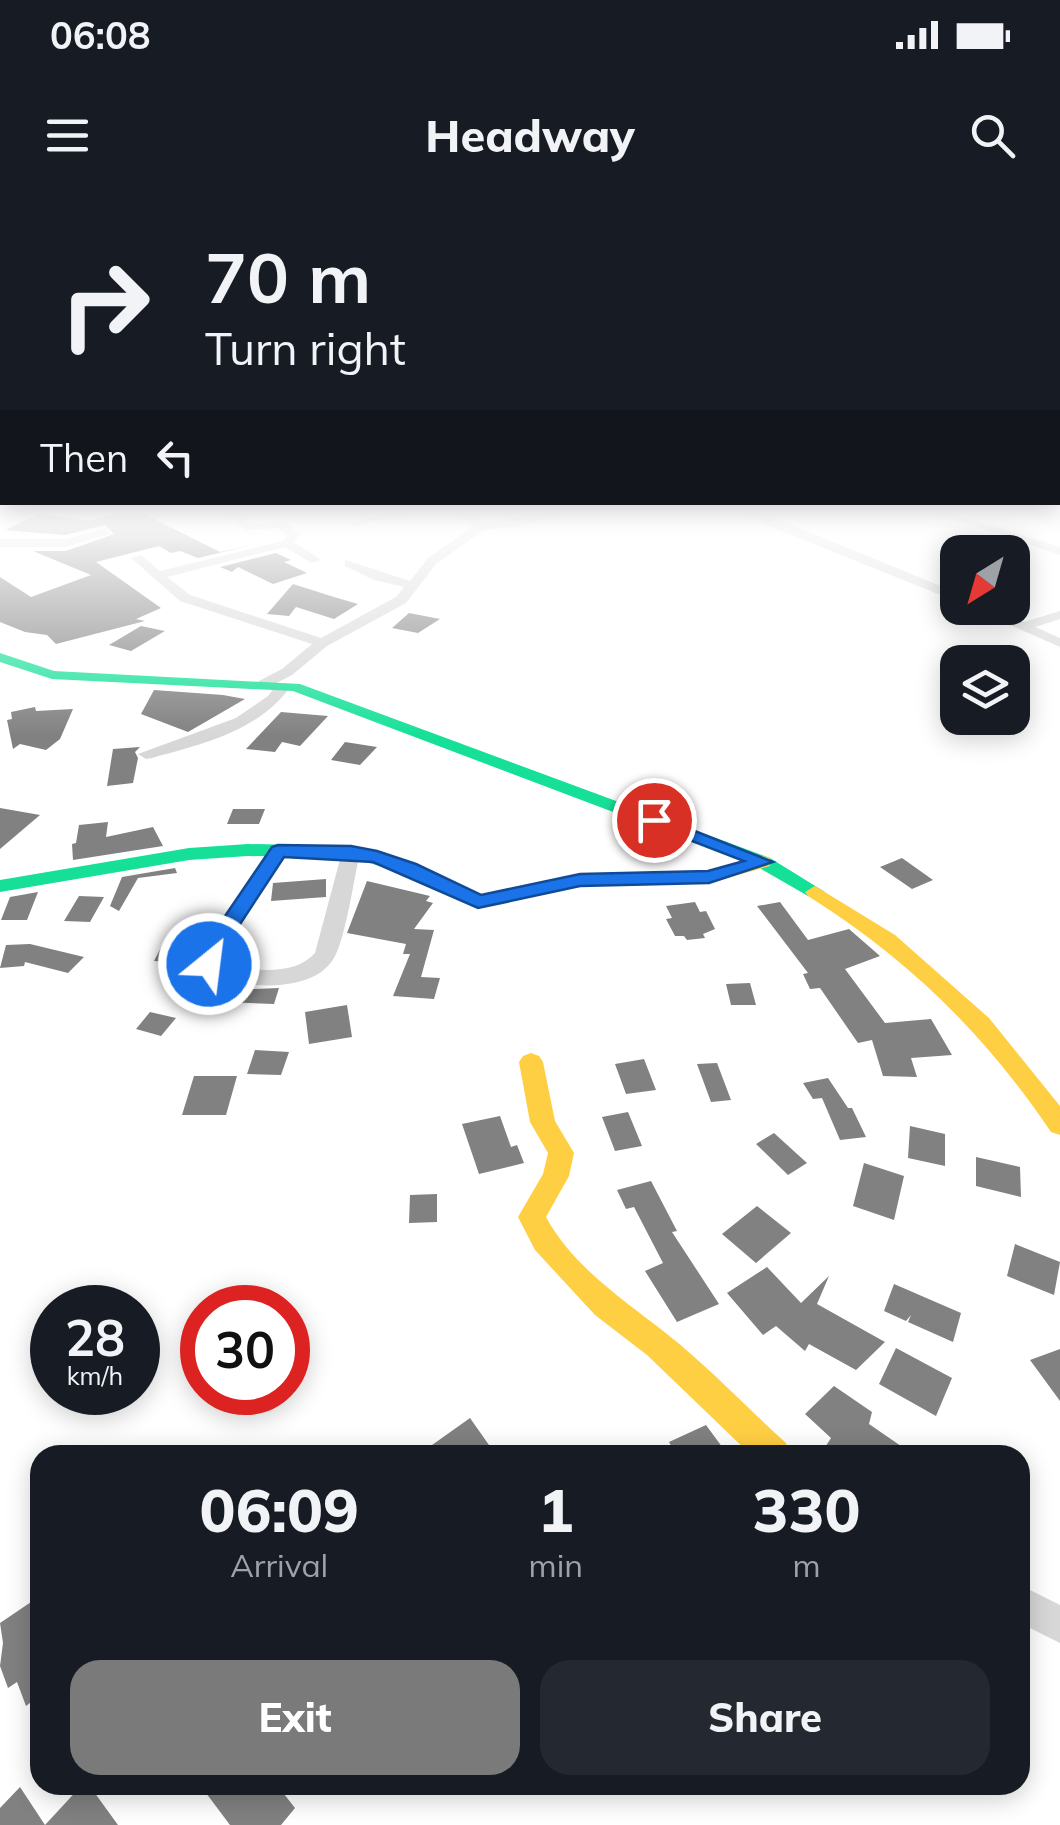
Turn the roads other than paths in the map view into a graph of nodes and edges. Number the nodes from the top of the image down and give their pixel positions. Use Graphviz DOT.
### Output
graph roads {
  1 [pos="170,585"];
  2 [pos="410,585"];
  3 [pos="415,586"];
  4 [pos="1060,614"];
  5 [pos="1019,625"];
  6 [pos="1024,627"];
  7 [pos="322,643"];
  8 [pos="1060,643"];
  9 [pos="2,661"];
  10 [pos="273,685"];
  11 [pos="146,754"];
  12 [pos="278,851"];
  13 [pos="351,852"];
  14 [pos="763,862"];
  15 [pos="0,886"];
  16 [pos="530,1062"];
  17 [pos="1060,1125"];
  18 [pos="763,1445"];
  19 [pos="1030,1608"];
  20 [pos="1060,1625"];
  1 -- 7 [label="street"];
  2 -- 3 [label="street"];
  3 -- 7 [label="street"];
  4 -- 6 [label="street"];
  5 -- 6 [label="street"];
  6 -- 8 [label="street"];
  7 -- 10 [label="street"];
  9 -- 10 [label="street"];
  10 -- 11 [label="street"];
  10 -- 14 [label="street"];
  12 -- 13 [label="street"];
  12 -- 13 [label="street"];
  12 -- 15 [label="street"];
  13 -- 14 [label="street"];
  14 -- 17 [label="street"];
  16 -- 18 [label="street"];
  19 -- 20 [label="street"];
}
